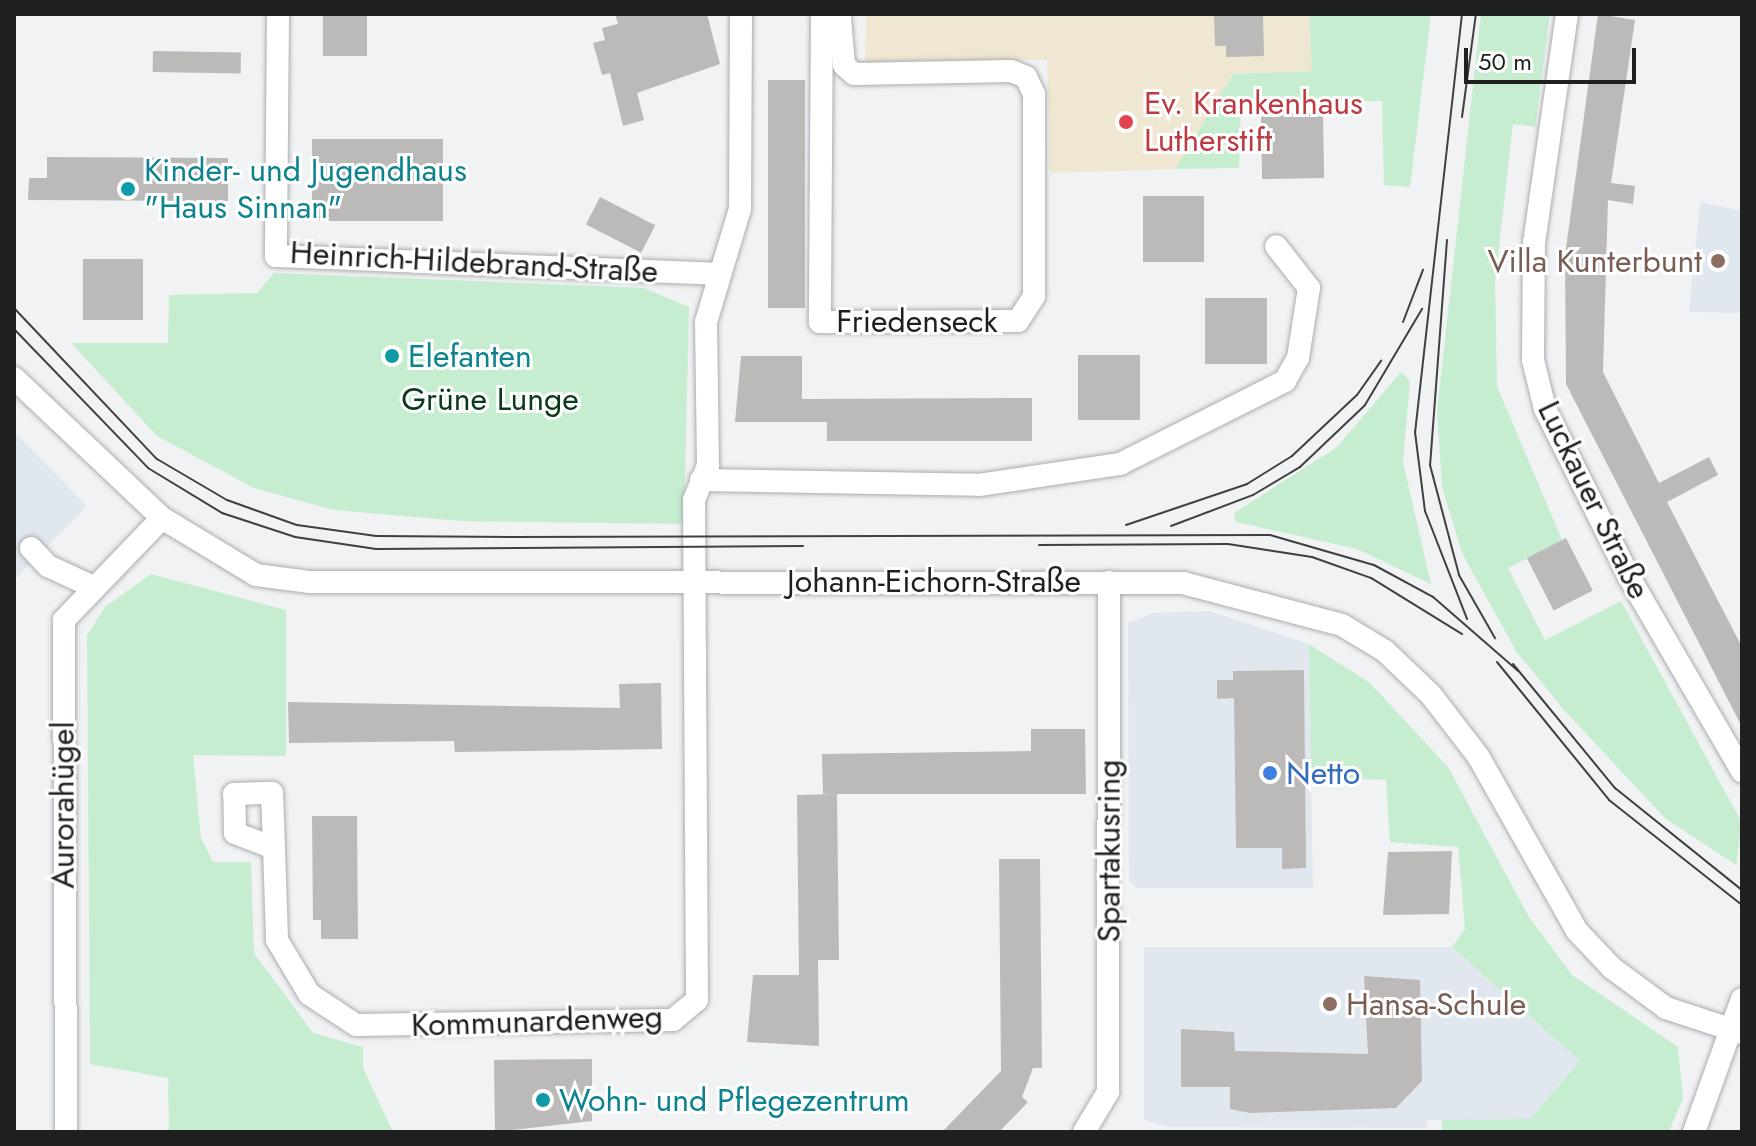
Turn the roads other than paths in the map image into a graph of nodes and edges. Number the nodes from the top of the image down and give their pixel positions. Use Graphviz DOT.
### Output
graph roads {
  1 [pos="278,14"];
  2 [pos="741,14"];
  3 [pos="822,14"];
  4 [pos="831,14"];
  5 [pos="1567,14"];
  6 [pos="1276,246"];
  7 [pos="717,274"];
  8 [pos="14,378"];
  9 [pos="701,480"];
  10 [pos="162,518"];
  11 [pos="31,548"];
  12 [pos="1109,582"];
  13 [pos="697,583"];
  14 [pos="91,586"];
  15 [pos="1742,771"];
  16 [pos="274,848"];
  17 [pos="1742,999"];
  18 [pos="1737,1031"];
  19 [pos="1091,1124"];
  20 [pos="66,1132"];
  21 [pos="1115,1132"];
  22 [pos="1694,1132"];
  1 -- 7 [label="street, Heinrich-Hildebrand-Straße"];
  2 -- 7 [label="street"];
  3 -- 4 [label="street, Friedenseck"];
  5 -- 15 [label="street, Luckauer Straße"];
  6 -- 9 [label="street"];
  7 -- 9 [label="street"];
  8 -- 10 [label="street, Johann-Eichorn-Straße"];
  9 -- 13 [label="street"];
  10 -- 13 [label="street, Johann-Eichorn-Straße"];
  10 -- 14 [label="street, Aurorahügel"];
  11 -- 14 [label="street"];
  12 -- 13 [label="street, Johann-Eichorn-Straße"];
  12 -- 18 [label="street, Johann-Eichorn-Straße"];
  12 -- 19 [label="street, Spartakusring"];
  13 -- 16 [label="street, Kommunardenweg"];
  14 -- 20 [label="street, Aurorahügel"];
  17 -- 18 [label="street"];
  18 -- 22 [label="street"];
  19 -- 21 [label="street, Spartakusring"];
}
